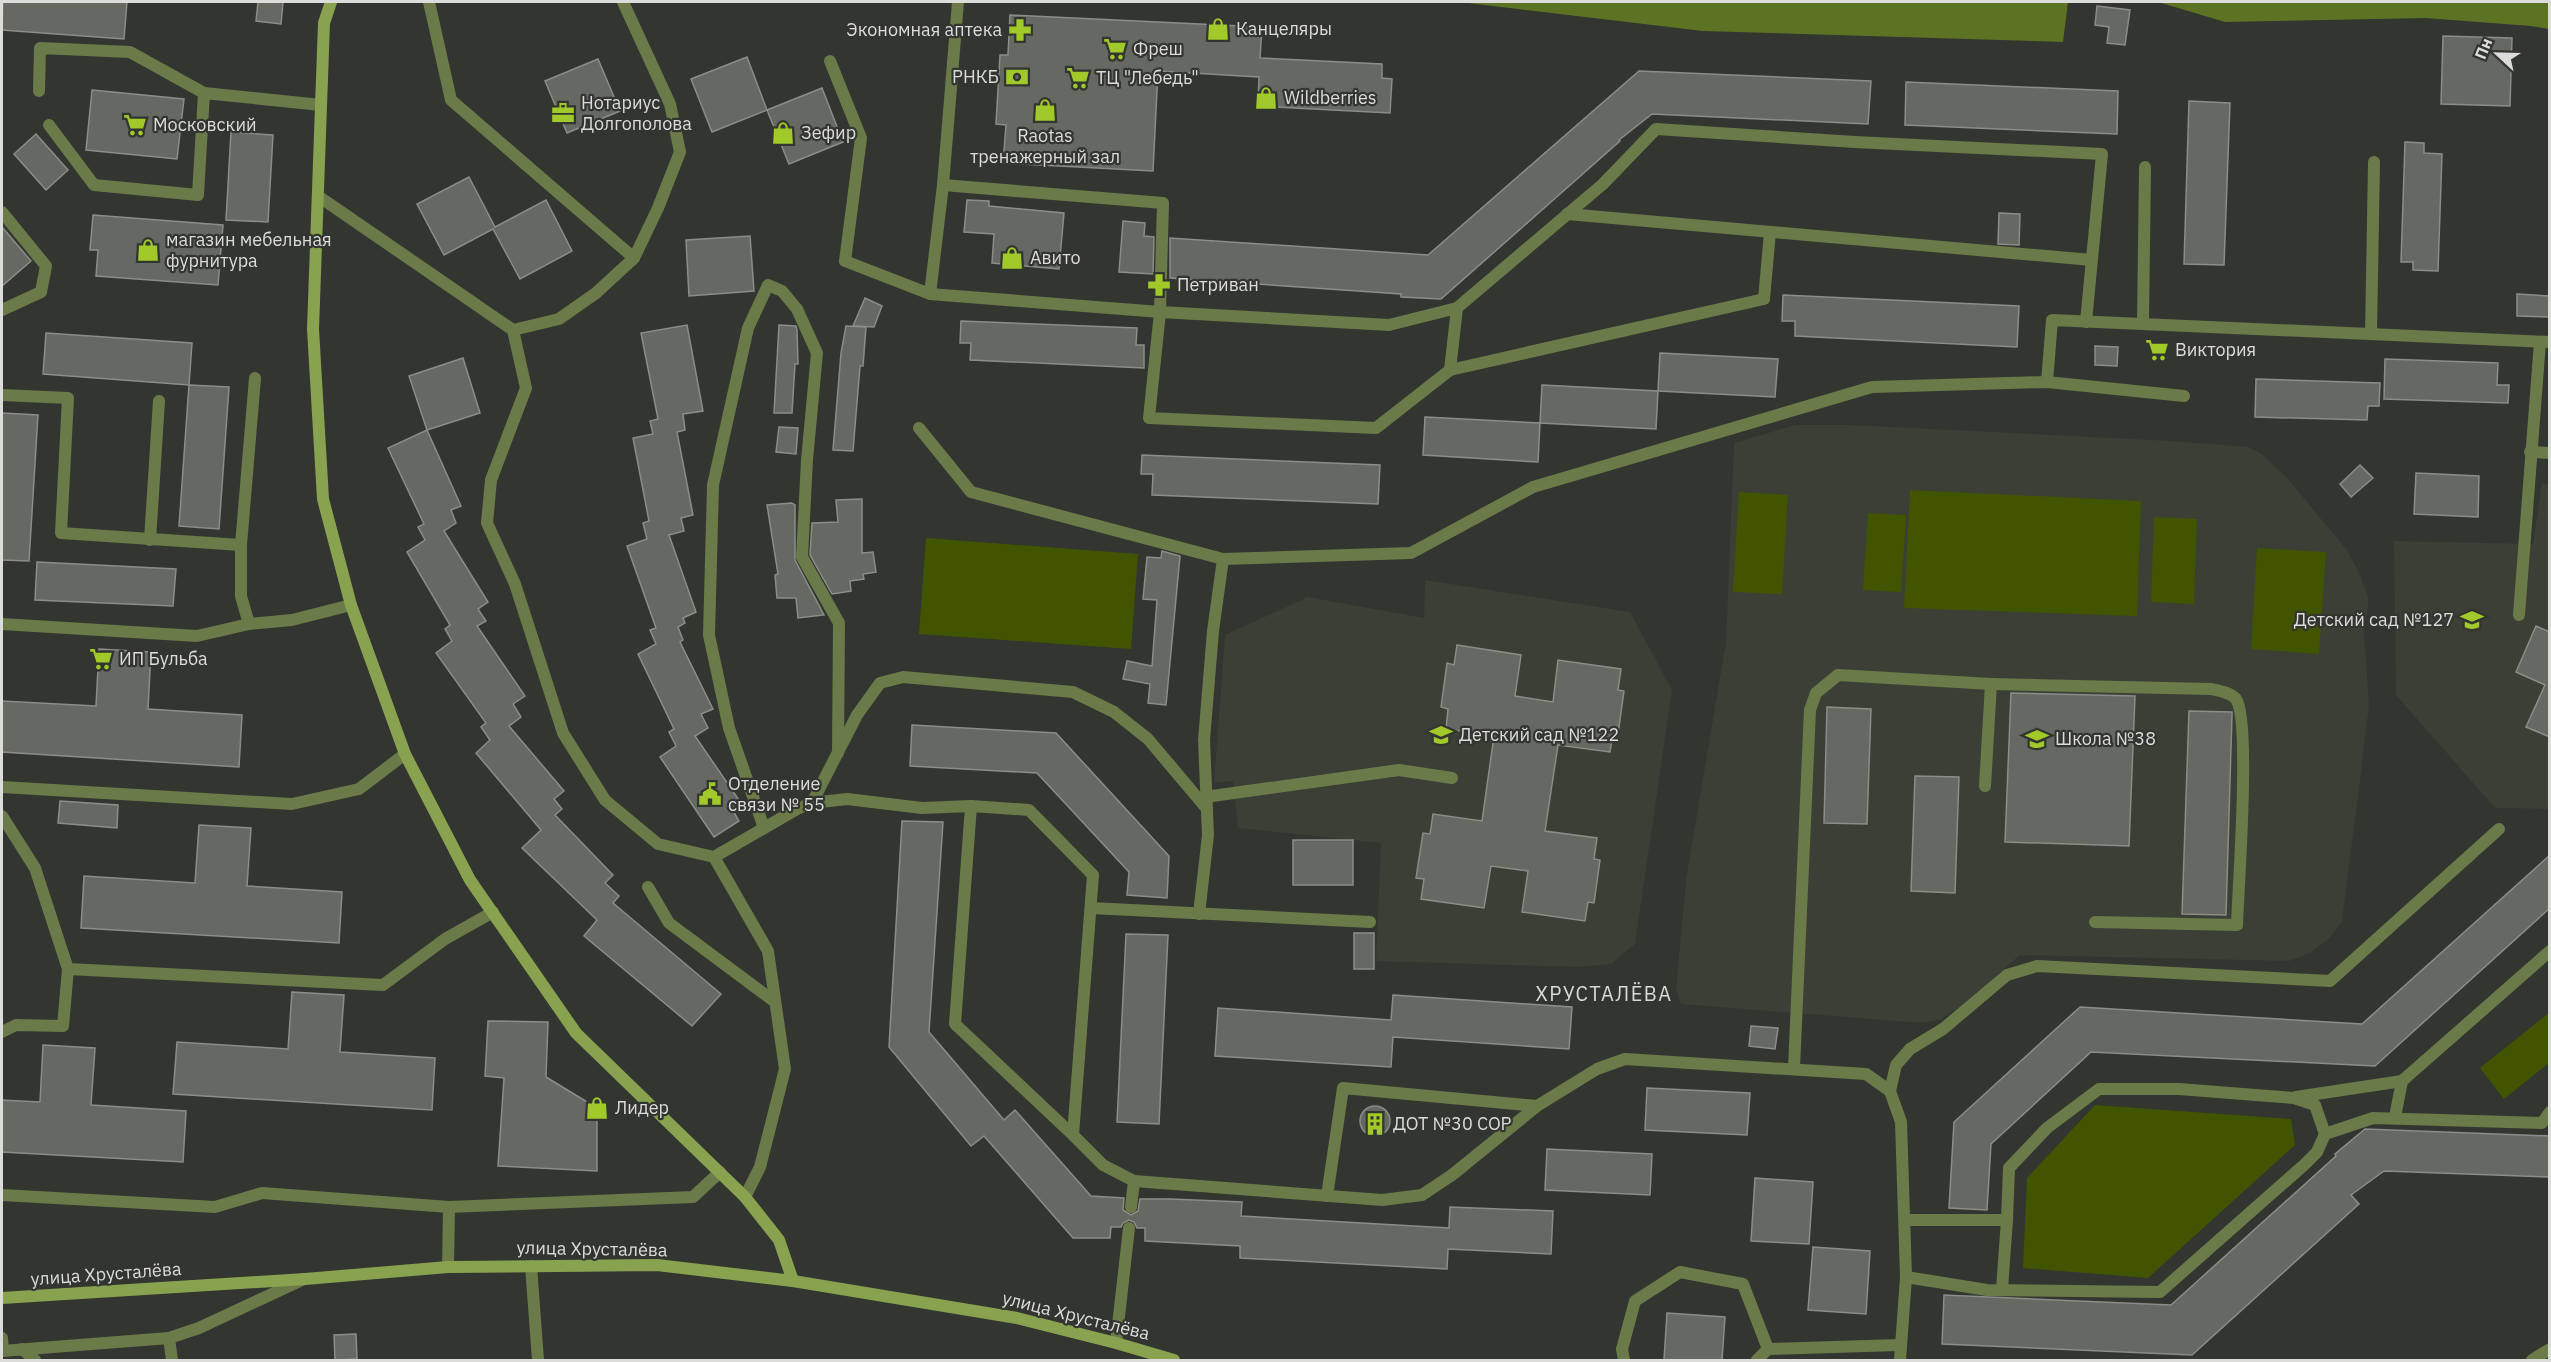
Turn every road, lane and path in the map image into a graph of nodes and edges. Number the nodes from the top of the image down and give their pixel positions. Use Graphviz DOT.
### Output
graph roads {
  1 [pos="331,2"];
  2 [pos="429,2"];
  3 [pos="623,2"];
  4 [pos="958,2"];
  5 [pos="830,61"];
  6 [pos="39,91"];
  7 [pos="204,93"];
  8 [pos="321,105"];
  9 [pos="49,125"];
  10 [pos="2374,162"];
  11 [pos="2145,167"];
  12 [pos="943,185"];
  13 [pos="318,196"];
  14 [pos="2,212"];
  15 [pos="1567,214"];
  16 [pos="1770,232"];
  17 [pos="634,258"];
  18 [pos="2092,260"];
  19 [pos="930,294"];
  20 [pos="1457,308"];
  21 [pos="2,310"];
  22 [pos="1160,312"];
  23 [pos="2086,322"];
  24 [pos="2143,324"];
  25 [pos="513,330"];
  26 [pos="2371,334"];
  27 [pos="2545,342"];
  28 [pos="1450,370"];
  29 [pos="255,378"];
  30 [pos="2047,382"];
  31 [pos="2,395"];
  32 [pos="2184,396"];
  33 [pos="159,401"];
  34 [pos="919,428"];
  35 [pos="2530,452"];
  36 [pos="2550,453"];
  37 [pos="150,540"];
  38 [pos="241,545"];
  39 [pos="1223,559"];
  40 [pos="351,605"];
  41 [pos="2518,615"];
  42 [pos="2,624"];
  43 [pos="249,624"];
  44 [pos="1991,684"];
  45 [pos="838,753"];
  46 [pos="405,754"];
  47 [pos="1452,778"];
  48 [pos="1985,786"];
  49 [pos="2,787"];
  50 [pos="813,803"];
  51 [pos="1206,803"];
  52 [pos="971,807"];
  53 [pos="2,816"];
  54 [pos="764,828"];
  55 [pos="2499,829"];
  56 [pos="714,857"];
  57 [pos="648,886"];
  58 [pos="1090,908"];
  59 [pos="493,912"];
  60 [pos="1199,914"];
  61 [pos="1370,922"];
  62 [pos="2095,922"];
  63 [pos="2550,951"];
  64 [pos="68,969"];
  65 [pos="775,1002"];
  66 [pos="2,1032"];
  67 [pos="1794,1068"];
  68 [pos="2402,1081"];
  69 [pos="1890,1091"];
  70 [pos="2294,1098"];
  71 [pos="1537,1106"];
  72 [pos="2550,1112"];
  73 [pos="2395,1117"];
  74 [pos="2325,1134"];
  75 [pos="1072,1135"];
  76 [pos="720,1172"];
  77 [pos="1134,1181"];
  78 [pos="2,1195"];
  79 [pos="1327,1196"];
  80 [pos="745,1197"];
  81 [pos="449,1207"];
  82 [pos="1131,1207"];
  83 [pos="1906,1220"];
  84 [pos="2007,1220"];
  85 [pos="1129,1228"];
  86 [pos="531,1266"];
  87 [pos="448,1267"];
  88 [pos="1906,1277"];
  89 [pos="305,1279"];
  90 [pos="793,1281"];
  91 [pos="2002,1289"];
  92 [pos="2,1298"];
  93 [pos="169,1338"];
  94 [pos="1116,1343"];
  95 [pos="1899,1345"];
  96 [pos="2,1347"];
  97 [pos="2550,1348"];
  98 [pos="22,1349"];
  99 [pos="1768,1349"];
  100 [pos="35,1360"];
  101 [pos="172,1360"];
  102 [pos="538,1360"];
  103 [pos="1174,1360"];
  104 [pos="1624,1360"];
  105 [pos="1757,1360"];
  106 [pos="1900,1360"];
  107 [pos="2532,1360"];
  1 -- 8 [label="main road"];
  2 -- 17 [label="street"];
  3 -- 17 [label="street"];
  4 -- 12 [label="street"];
  5 -- 19 [label="street"];
  6 -- 7 [label="street"];
  7 -- 8 [label="street"];
  7 -- 9 [label="street"];
  8 -- 13 [label="main road"];
  10 -- 26 [label="street"];
  11 -- 24 [label="street"];
  12 -- 19 [label="street"];
  12 -- 22 [label="street"];
  13 -- 25 [label="street"];
  13 -- 40 [label="main road"];
  14 -- 21 [label="street"];
  15 -- 16 [label="street"];
  15 -- 18 [label="street"];
  15 -- 20 [label="street"];
  16 -- 18 [label="street"];
  16 -- 28 [label="street"];
  17 -- 25 [label="street"];
  18 -- 23 [label="street"];
  19 -- 22 [label="street"];
  20 -- 22 [label="street"];
  20 -- 28 [label="street"];
  22 -- 28 [label="street"];
  23 -- 24 [label="street"];
  23 -- 30 [label="street"];
  24 -- 26 [label="street"];
  25 -- 56 [label="street"];
  26 -- 27 [label="street"];
  27 -- 35 [label="street"];
  29 -- 38 [label="street"];
  30 -- 32 [label="street"];
  30 -- 39 [label="street"];
  31 -- 37 [label="street"];
  33 -- 37 [label="street"];
  34 -- 39 [label="street"];
  35 -- 36 [label="street"];
  35 -- 41 [label="street"];
  37 -- 38 [label="street"];
  38 -- 43 [label="street"];
  39 -- 51 [label="street"];
  40 -- 43 [label="street"];
  40 -- 46 [label="main road"];
  42 -- 43 [label="street"];
  44 -- 48 [label="street"];
  44 -- 62 [label="street"];
  44 -- 67 [label="street"];
  45 -- 50 [label="street"];
  45 -- 51 [label="street"];
  45 -- 54 [label="street"];
  46 -- 49 [label="street"];
  46 -- 59 [label="main road"];
  47 -- 51 [label="street"];
  50 -- 52 [label="street"];
  50 -- 54 [label="street"];
  51 -- 60 [label="street"];
  52 -- 58 [label="street"];
  52 -- 75 [label="street"];
  53 -- 64 [label="street"];
  54 -- 56 [label="street"];
  55 -- 69 [label="street"];
  56 -- 65 [label="street"];
  57 -- 65 [label="street"];
  58 -- 60 [label="street"];
  58 -- 75 [label="street"];
  59 -- 64 [label="street"];
  59 -- 76 [label="main road"];
  60 -- 61 [label="street"];
  63 -- 68 [label="street"];
  64 -- 66 [label="street"];
  65 -- 80 [label="street"];
  67 -- 69 [label="street"];
  67 -- 71 [label="street"];
  68 -- 70 [label="street"];
  68 -- 73 [label="street"];
  69 -- 83 [label="street"];
  70 -- 74 [label="street"];
  70 -- 84 [label="street"];
  71 -- 79 [label="street"];
  71 -- 79 [label="street"];
  72 -- 73 [label="street"];
  73 -- 74 [label="street"];
  74 -- 91 [label="street"];
  75 -- 77 [label="street"];
  76 -- 80 [label="main road"];
  76 -- 81 [label="street"];
  77 -- 79 [label="street"];
  77 -- 82 [label="street"];
  78 -- 81 [label="street"];
  80 -- 90 [label="main road"];
  81 -- 87 [label="street"];
  83 -- 84 [label="street"];
  83 -- 88 [label="street"];
  84 -- 91 [label="street"];
  85 -- 94 [label="street"];
  86 -- 87 [label="main road, улица Хрусталёва"];
  86 -- 90 [label="main road, улица Хрусталёва"];
  86 -- 102 [label="street"];
  87 -- 89 [label="main road, улица Хрусталёва"];
  88 -- 91 [label="street"];
  88 -- 95 [label="street"];
  89 -- 92 [label="main road, улица Хрусталёва"];
  89 -- 93 [label="street"];
  90 -- 94 [label="main road, улица Хрусталёва"];
  93 -- 98 [label="street"];
  93 -- 101 [label="street"];
  94 -- 103 [label="main road, улица Хрусталёва"];
  95 -- 99 [label="street"];
  95 -- 106 [label="street"];
  96 -- 98 [label="street"];
  97 -- 107 [label="street"];
  98 -- 100 [label="street"];
  99 -- 104 [label="street"];
  99 -- 105 [label="street"];
}
